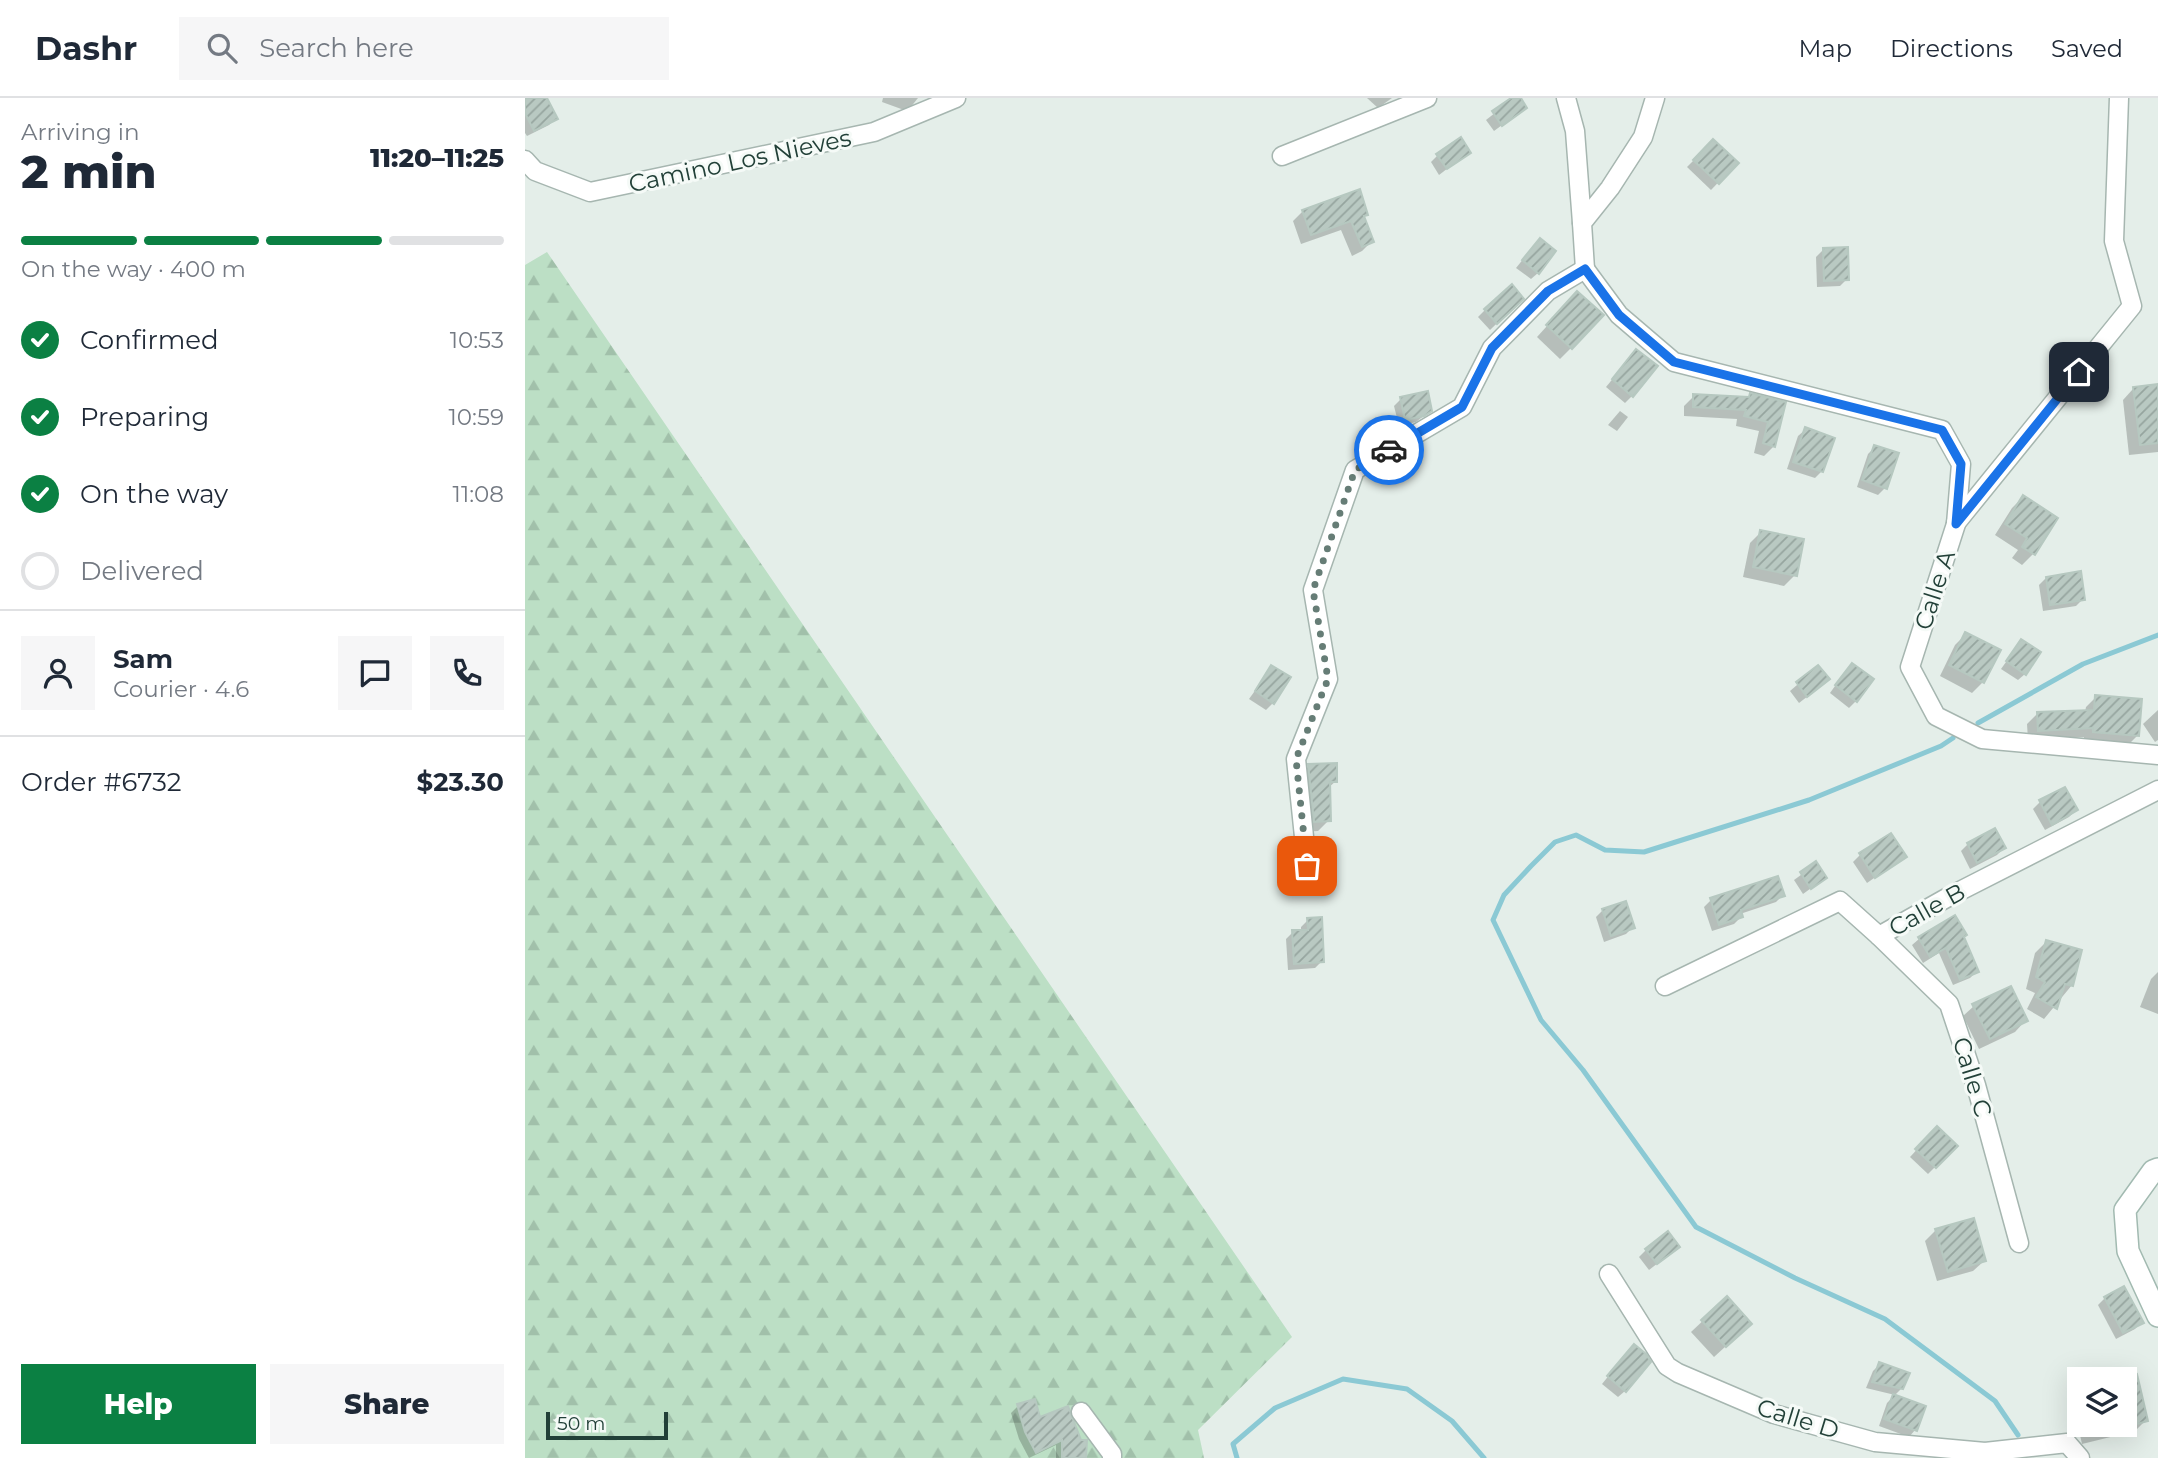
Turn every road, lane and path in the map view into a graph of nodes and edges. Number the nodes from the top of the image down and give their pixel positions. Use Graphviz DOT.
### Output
graph roads {
  1 [pos="956,98"];
  2 [pos="1427,98"];
  3 [pos="1566,98"];
  4 [pos="1655,98"];
  5 [pos="2119,98"];
  6 [pos="1282,156"];
  7 [pos="525,160"];
  8 [pos="1581,223"];
  9 [pos="1585,269"];
  10 [pos="1956,524"];
  11 [pos="2158,755"];
  12 [pos="2158,790"];
  13 [pos="1307,866"];
  14 [pos="1879,936"];
  15 [pos="1665,986"];
  16 [pos="2158,1168"];
  17 [pos="2019,1243"];
  18 [pos="1609,1274"];
  19 [pos="2158,1317"];
  20 [pos="1081,1412"];
  21 [pos="1112,1458"];
  22 [pos="2080,1458"];
  1 -- 7 [label="street, Camino Los Nieves"];
  2 -- 6 [label="street"];
  3 -- 8 [label="street"];
  4 -- 8 [label="street"];
  5 -- 10 [label="street"];
  8 -- 9 [label="street"];
  9 -- 10 [label="street, Calle A"];
  9 -- 13 [label="street"];
  10 -- 11 [label="street, Calle A"];
  12 -- 14 [label="street, Calle B"];
  14 -- 15 [label="street, Calle B"];
  14 -- 17 [label="street, Calle C"];
  16 -- 19 [label="street"];
  18 -- 22 [label="street, Calle D"];
  20 -- 21 [label="street"];
}
